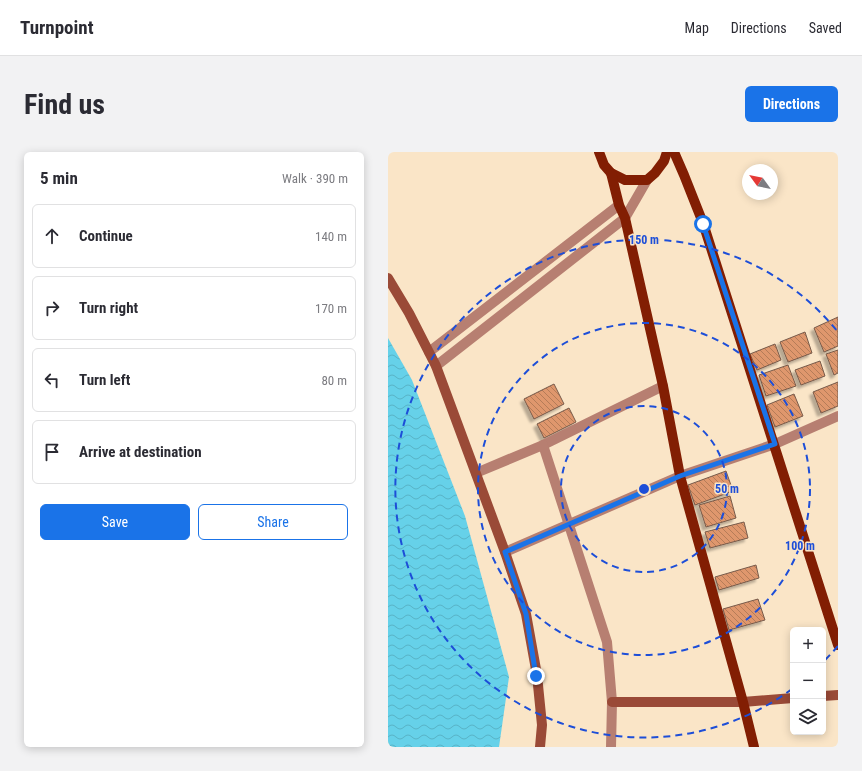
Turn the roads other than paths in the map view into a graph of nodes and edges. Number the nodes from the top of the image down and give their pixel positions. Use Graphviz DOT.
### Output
graph roads {
  1 [pos="600,152"];
  2 [pos="667,152"];
  3 [pos="674,152"];
  4 [pos="611,173"];
  5 [pos="647,180"];
  6 [pos="619,205"];
  7 [pos="624,218"];
  8 [pos="388,278"];
  9 [pos="429,352"];
  10 [pos="436,366"];
  11 [pos="662,386"];
  12 [pos="838,416"];
  13 [pos="775,444"];
  14 [pos="543,445"];
  15 [pos="476,473"];
  16 [pos="680,476"];
  17 [pos="570,525"];
  18 [pos="505,552"];
  19 [pos="838,644"];
  20 [pos="838,695"];
  21 [pos="826,696"];
  22 [pos="790,698"];
  23 [pos="612,702"];
  24 [pos="743,702"];
  25 [pos="540,747"];
  26 [pos="611,747"];
  27 [pos="754,747"];
  1 -- 4 [label="main road"];
  2 -- 5 [label="main road"];
  3 -- 13 [label="main road"];
  4 -- 5 [label="main road"];
  4 -- 6 [label="main road"];
  5 -- 7 [label="street"];
  6 -- 7 [label="main road"];
  6 -- 9 [label="street"];
  7 -- 10 [label="street"];
  7 -- 11 [label="main road"];
  8 -- 9 [label="street"];
  9 -- 10 [label="street"];
  10 -- 15 [label="street"];
  11 -- 14 [label="street"];
  11 -- 16 [label="main road"];
  12 -- 13 [label="street"];
  13 -- 16 [label="street"];
  13 -- 19 [label="main road"];
  14 -- 15 [label="street"];
  14 -- 17 [label="street"];
  15 -- 18 [label="street"];
  16 -- 17 [label="street"];
  16 -- 24 [label="main road"];
  17 -- 18 [label="street"];
  17 -- 23 [label="street"];
  18 -- 25 [label="street"];
  20 -- 21 [label="street"];
  22 -- 24 [label="street"];
  23 -- 24 [label="street"];
  23 -- 26 [label="street"];
  24 -- 27 [label="main road"];
}
